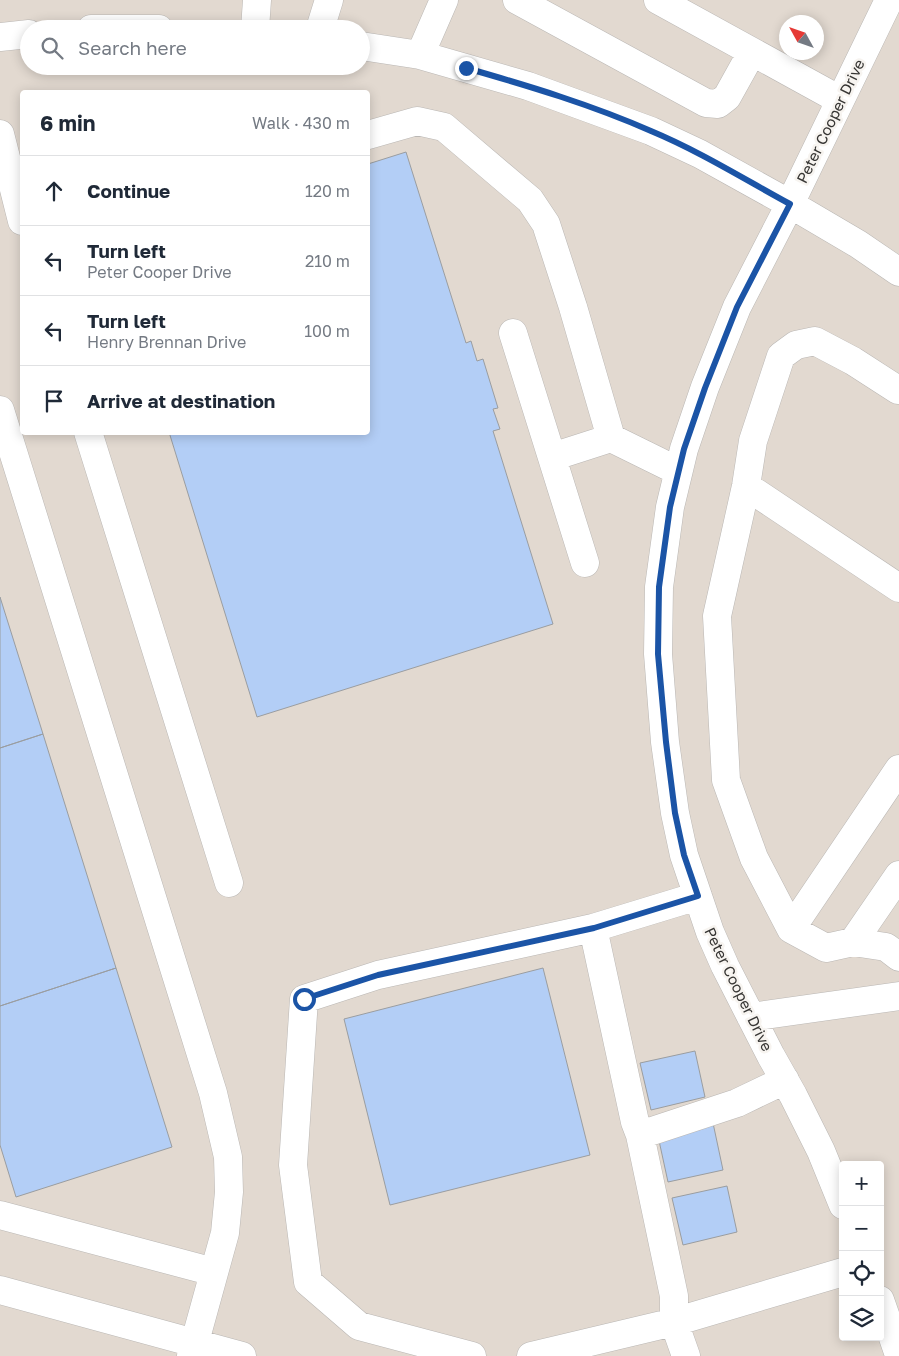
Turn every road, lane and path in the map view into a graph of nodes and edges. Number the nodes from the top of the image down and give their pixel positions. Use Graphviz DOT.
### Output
graph roads {
  1 [pos="257,0"];
  2 [pos="329,0"];
  3 [pos="444,0"];
  4 [pos="517,0"];
  5 [pos="658,0"];
  6 [pos="889,0"];
  7 [pos="256,20"];
  8 [pos="323,20"];
  9 [pos="20,35"];
  10 [pos="0,37"];
  11 [pos="370,47"];
  12 [pos="752,52"];
  13 [pos="420,55"];
  14 [pos="840,100"];
  15 [pos="0,134"];
  16 [pos="370,135"];
  17 [pos="790,204"];
  18 [pos="20,214"];
  19 [pos="899,272"];
  20 [pos="513,333"];
  21 [pos="899,390"];
  22 [pos="0,410"];
  23 [pos="89,435"];
  24 [pos="611,438"];
  25 [pos="552,457"];
  26 [pos="678,471"];
  27 [pos="11,482"];
  28 [pos="746,486"];
  29 [pos="585,563"];
  30 [pos="899,588"];
  31 [pos="899,769"];
  32 [pos="899,875"];
  33 [pos="229,883"];
  34 [pos="698,896"];
  35 [pos="594,928"];
  36 [pos="791,929"];
  37 [pos="854,942"];
  38 [pos="899,958"];
  39 [pos="899,996"];
  40 [pos="751,1017"];
  41 [pos="785,1080"];
  42 [pos="640,1135"];
  43 [pos="839,1195"];
  44 [pos="0,1215"];
  45 [pos="214,1272"];
  46 [pos="839,1273"];
  47 [pos="0,1290"];
  48 [pos="884,1312"];
  49 [pos="674,1322"];
  50 [pos="576,1345"];
  51 [pos="192,1350"];
  52 [pos="899,1355"];
  53 [pos="242,1356"];
  54 [pos="472,1356"];
  55 [pos="531,1356"];
  56 [pos="606,1356"];
  57 [pos="686,1356"];
  1 -- 7 [label="street"];
  2 -- 8 [label="street"];
  3 -- 13 [label="street"];
  4 -- 12 [label="street"];
  5 -- 12 [label="street"];
  6 -- 14 [label="street, Peter Cooper Drive"];
  9 -- 10 [label="street"];
  11 -- 13 [label="street"];
  12 -- 14 [label="street"];
  13 -- 17 [label="street"];
  14 -- 17 [label="street, Peter Cooper Drive"];
  15 -- 18 [label="street"];
  16 -- 24 [label="street"];
  17 -- 19 [label="street"];
  17 -- 26 [label="street, Peter Cooper Drive"];
  20 -- 25 [label="street"];
  21 -- 28 [label="street"];
  22 -- 27 [label="street"];
  23 -- 33 [label="street"];
  24 -- 25 [label="street"];
  24 -- 26 [label="street"];
  25 -- 29 [label="street"];
  26 -- 34 [label="street, Peter Cooper Drive"];
  27 -- 45 [label="street"];
  28 -- 30 [label="street"];
  28 -- 36 [label="street"];
  31 -- 36 [label="street"];
  32 -- 37 [label="street"];
  34 -- 35 [label="street"];
  34 -- 40 [label="street, Peter Cooper Drive"];
  35 -- 42 [label="street"];
  35 -- 54 [label="street"];
  36 -- 37 [label="street"];
  37 -- 38 [label="street"];
  39 -- 40 [label="street"];
  40 -- 41 [label="street, Peter Cooper Drive"];
  41 -- 42 [label="street"];
  41 -- 43 [label="street, Peter Cooper Drive"];
  42 -- 49 [label="street"];
  44 -- 45 [label="street"];
  45 -- 51 [label="street"];
  46 -- 49 [label="street"];
  47 -- 51 [label="street"];
  48 -- 52 [label="street"];
  49 -- 50 [label="street"];
  49 -- 57 [label="street"];
  50 -- 55 [label="street"];
  50 -- 56 [label="street"];
  51 -- 53 [label="street"];
}
